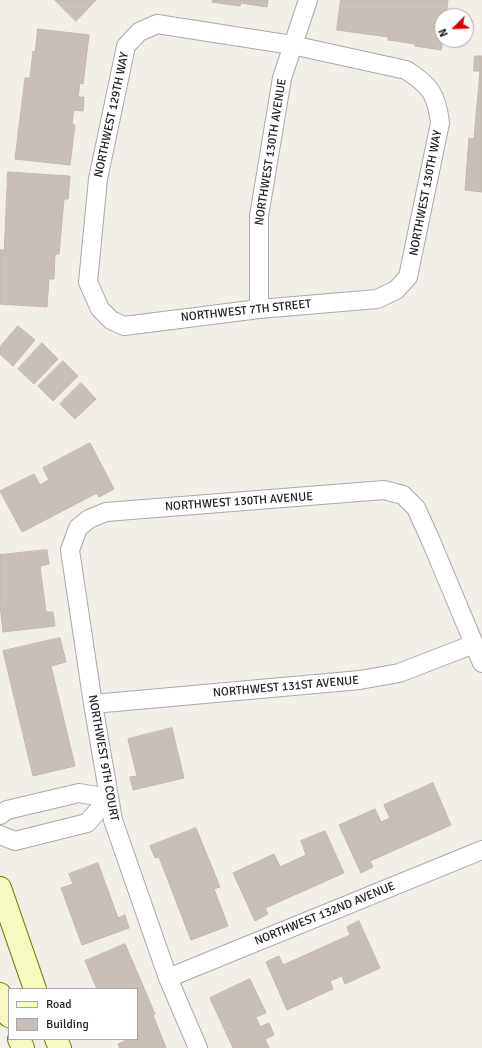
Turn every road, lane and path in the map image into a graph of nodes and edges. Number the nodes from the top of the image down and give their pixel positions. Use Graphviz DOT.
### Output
graph roads {
  1 [pos="308,0"];
  2 [pos="292,45"];
  3 [pos="432,93"];
  4 [pos="396,290"];
  5 [pos="100,309"];
  6 [pos="259,309"];
  7 [pos="78,528"];
  8 [pos="474,644"];
  9 [pos="482,663"];
  10 [pos="93,704"];
  11 [pos="109,798"];
  12 [pos="0,815"];
  13 [pos="0,835"];
  14 [pos="482,850"];
  15 [pos="0,888"];
  16 [pos="168,978"];
  17 [pos="35,988"];
  18 [pos="0,994"];
  19 [pos="8,1014"];
  20 [pos="198,1048"];
  1 -- 2 [label="street, NORTHWEST 130TH AVENUE"];
  2 -- 3 [label="street, NORTHWEST 129TH WAY"];
  2 -- 5 [label="street, NORTHWEST 129TH WAY"];
  2 -- 6 [label="street, NORTHWEST 130TH AVENUE"];
  3 -- 4 [label="street, NORTHWEST 130TH WAY"];
  4 -- 6 [label="street, NORTHWEST 7TH STREET"];
  5 -- 6 [label="street, NORTHWEST 7TH STREET"];
  7 -- 8 [label="street, NORTHWEST 130TH AVENUE"];
  7 -- 10 [label="street, NORTHWEST 9TH COURT"];
  8 -- 9 [label="street"];
  8 -- 10 [label="street, NORTHWEST 131ST AVENUE"];
  10 -- 11 [label="street, NORTHWEST 9TH COURT"];
  11 -- 12 [label="street"];
  11 -- 13 [label="street"];
  11 -- 16 [label="street, NORTHWEST 9TH COURT"];
  14 -- 16 [label="street, NORTHWEST 132ND AVENUE"];
  15 -- 17 [label="street"];
  16 -- 20 [label="street, NORTHWEST 9TH COURT"];
  18 -- 19 [label="street"];
}
